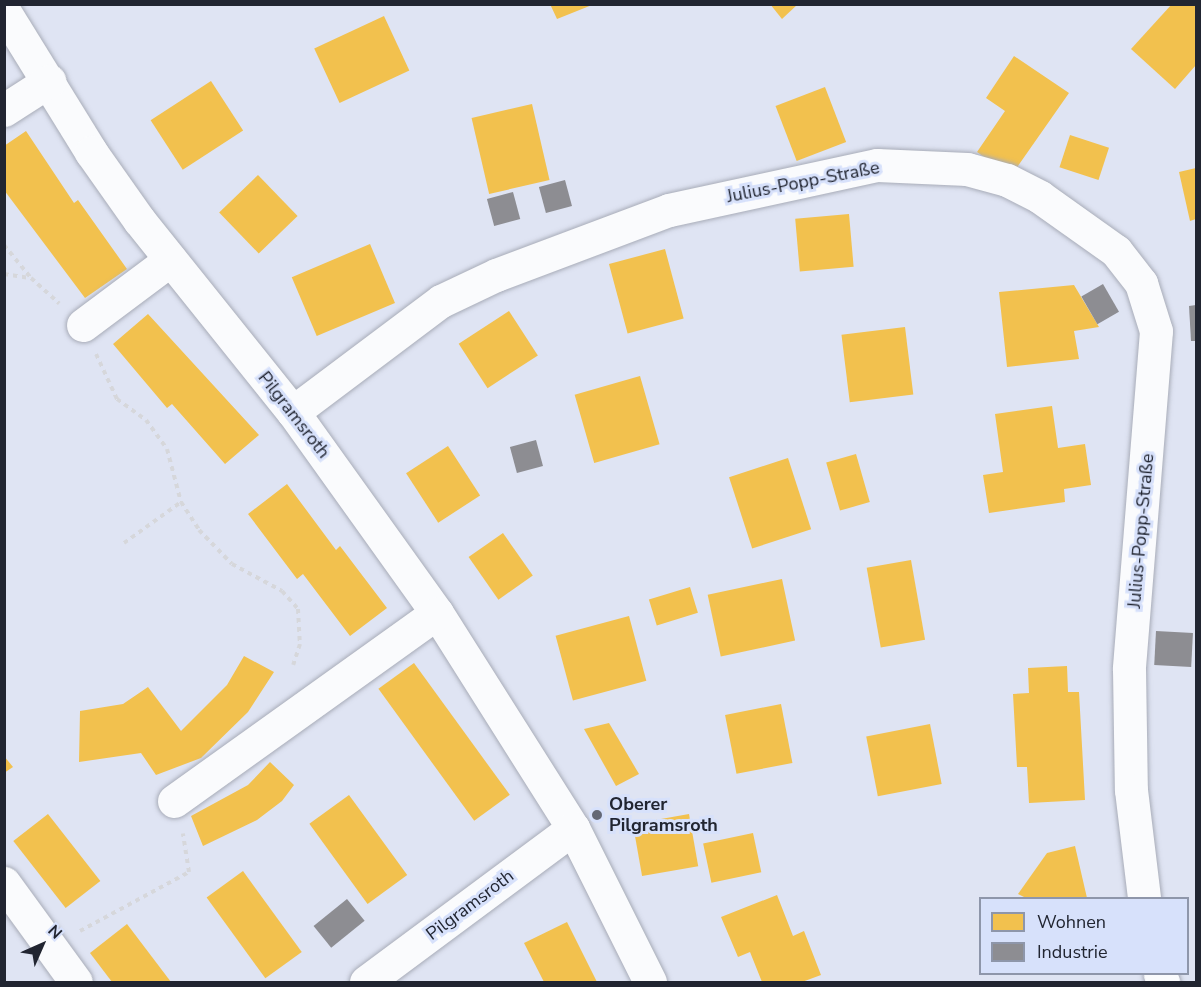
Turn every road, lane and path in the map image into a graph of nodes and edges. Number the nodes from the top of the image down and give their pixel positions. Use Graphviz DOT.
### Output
graph roads {
  1 [pos="4,11"];
  2 [pos="49,81"];
  3 [pos="4,110"];
  4 [pos="4,245"];
  5 [pos="170,260"];
  6 [pos="4,274"];
  7 [pos="31,278"];
  8 [pos="83,325"];
  9 [pos="293,412"];
  10 [pos="181,502"];
  11 [pos="124,543"];
  12 [pos="436,613"];
  13 [pos="293,665"];
  14 [pos="174,801"];
  15 [pos="573,828"];
  16 [pos="4,883"];
  17 [pos="1144,897"];
  18 [pos="51,947"];
  19 [pos="76,982"];
  20 [pos="366,982"];
  21 [pos="650,982"];
  1 -- 2 [label="street, Pilgramsroth"];
  2 -- 3 [label="street"];
  2 -- 5 [label="street, Pilgramsroth"];
  4 -- 7 [label="path"];
  5 -- 8 [label="street"];
  5 -- 9 [label="street, Pilgramsroth"];
  6 -- 7 [label="path"];
  7 -- 8 [label="path"];
  8 -- 10 [label="path"];
  9 -- 12 [label="street, Pilgramsroth"];
  9 -- 17 [label="street, Julius-Popp-Straße"];
  10 -- 11 [label="path"];
  10 -- 13 [label="path"];
  12 -- 14 [label="street"];
  12 -- 15 [label="street, Pilgramsroth"];
  14 -- 18 [label="path"];
  15 -- 20 [label="street, Pilgramsroth"];
  15 -- 21 [label="street, Pilgramsroth"];
  16 -- 18 [label="street"];
  18 -- 19 [label="street"];
}
